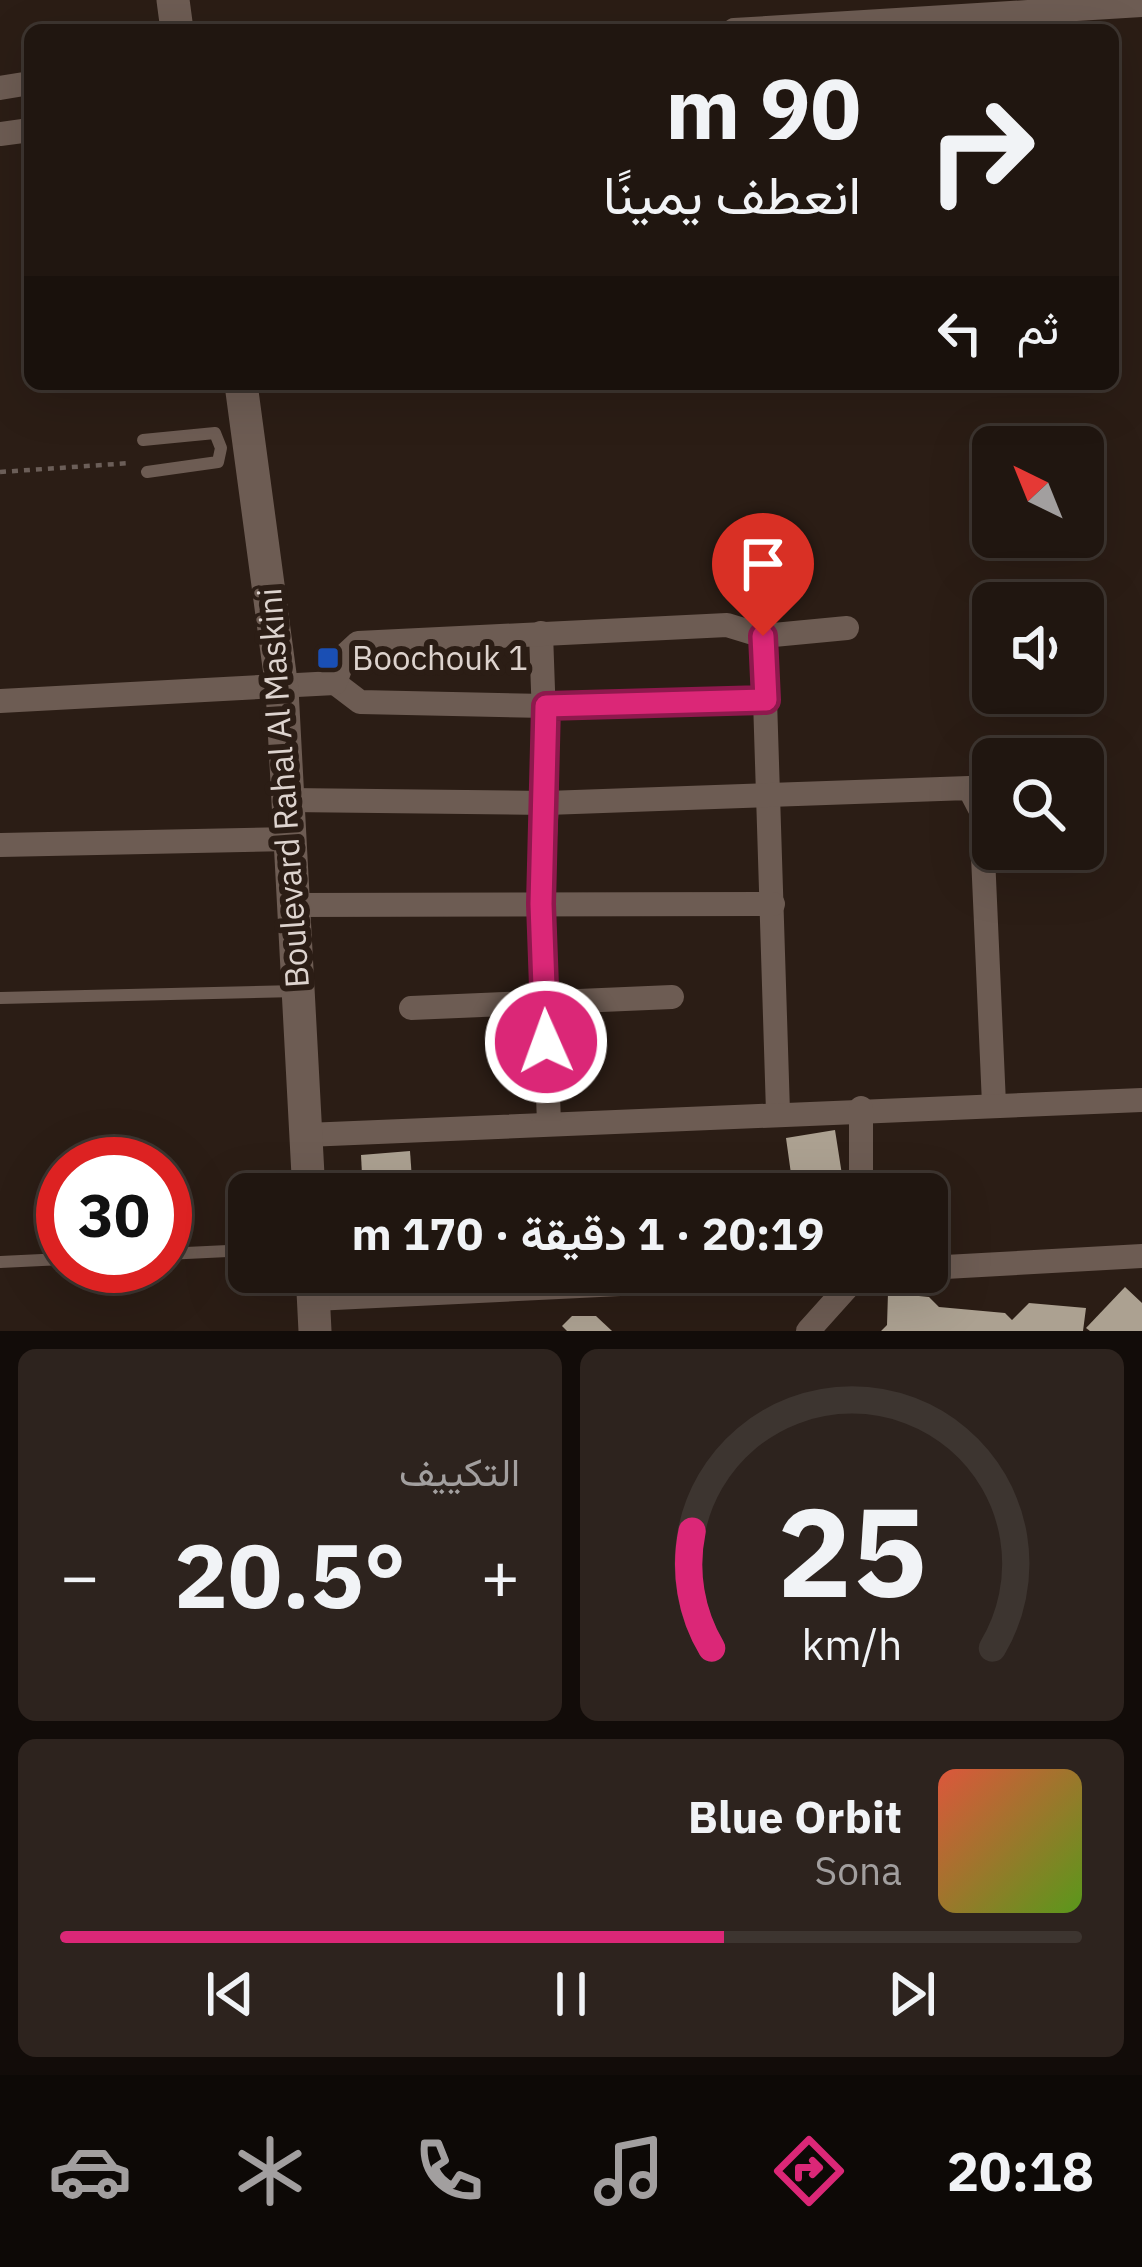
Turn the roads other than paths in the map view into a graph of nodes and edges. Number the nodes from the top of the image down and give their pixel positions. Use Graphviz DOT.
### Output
graph roads {
  1 [pos="1142,5"];
  2 [pos="832,24"];
  3 [pos="240,390"];
  4 [pos="143,440"];
  5 [pos="235,446"];
  6 [pos="147,472"];
  7 [pos="847,628"];
  8 [pos="541,633"];
  9 [pos="763,636"];
  10 [pos="335,682"];
  11 [pos="282,689"];
  12 [pos="766,700"];
  13 [pos="0,701"];
  14 [pos="546,706"];
  15 [pos="770,796"];
  16 [pos="289,800"];
  17 [pos="548,803"];
  18 [pos="291,839"];
  19 [pos="0,845"];
  20 [pos="541,904"];
  21 [pos="773,904"];
  22 [pos="294,905"];
  23 [pos="298,991"];
  24 [pos="672,997"];
  25 [pos="0,998"];
  26 [pos="545,1003"];
  27 [pos="411,1008"];
  28 [pos="1142,1100"];
  29 [pos="994,1104"];
  30 [pos="861,1108"];
  31 [pos="778,1112"];
  32 [pos="549,1123"];
  33 [pos="306,1135"];
  34 [pos="308,1173"];
  35 [pos="861,1173"];
  36 [pos="228,1251"];
  37 [pos="192,1253"];
  38 [pos="1142,1256"];
  39 [pos="36,1260"];
  40 [pos="0,1262"];
  41 [pos="948,1267"];
  42 [pos="466,1293"];
  43 [pos="844,1293"];
  44 [pos="314,1301"];
  45 [pos="808,1331"];
  1 -- 2 [label="street"];
  3 -- 5 [label="street, Boulevard Rahal Al Maskini"];
  4 -- 5 [label="lane"];
  5 -- 6 [label="lane"];
  5 -- 11 [label="street, Boulevard Rahal Al Maskini"];
  7 -- 9 [label="street"];
  8 -- 9 [label="street"];
  8 -- 10 [label="street"];
  8 -- 14 [label="street"];
  9 -- 12 [label="street"];
  10 -- 11 [label="street"];
  10 -- 14 [label="street"];
  11 -- 13 [label="street"];
  11 -- 16 [label="street, Boulevard Rahal Al Maskini"];
  12 -- 14 [label="street"];
  12 -- 15 [label="street"];
  14 -- 17 [label="street"];
  15 -- 17 [label="street"];
  15 -- 21 [label="street"];
  15 -- 29 [label="street"];
  16 -- 17 [label="street"];
  16 -- 18 [label="street, Boulevard Rahal Al Maskini"];
  17 -- 20 [label="street"];
  18 -- 19 [label="street"];
  18 -- 22 [label="street, Boulevard Rahal Al Maskini"];
  20 -- 21 [label="street"];
  20 -- 22 [label="street"];
  20 -- 26 [label="street"];
  21 -- 31 [label="street"];
  22 -- 23 [label="street, Boulevard Rahal Al Maskini"];
  23 -- 25 [label="lane"];
  23 -- 33 [label="street, Boulevard Rahal Al Maskini"];
  24 -- 26 [label="street"];
  26 -- 27 [label="street"];
  26 -- 32 [label="street"];
  28 -- 29 [label="street"];
  29 -- 30 [label="street"];
  30 -- 31 [label="street"];
  30 -- 35 [label="street"];
  31 -- 32 [label="street"];
  32 -- 33 [label="street"];
  33 -- 34 [label="street, Boulevard Rahal Al Maskini"];
  36 -- 37 [label="lane"];
  38 -- 41 [label="street"];
  39 -- 40 [label="lane"];
  42 -- 44 [label="street"];
  43 -- 45 [label="street"];
}
